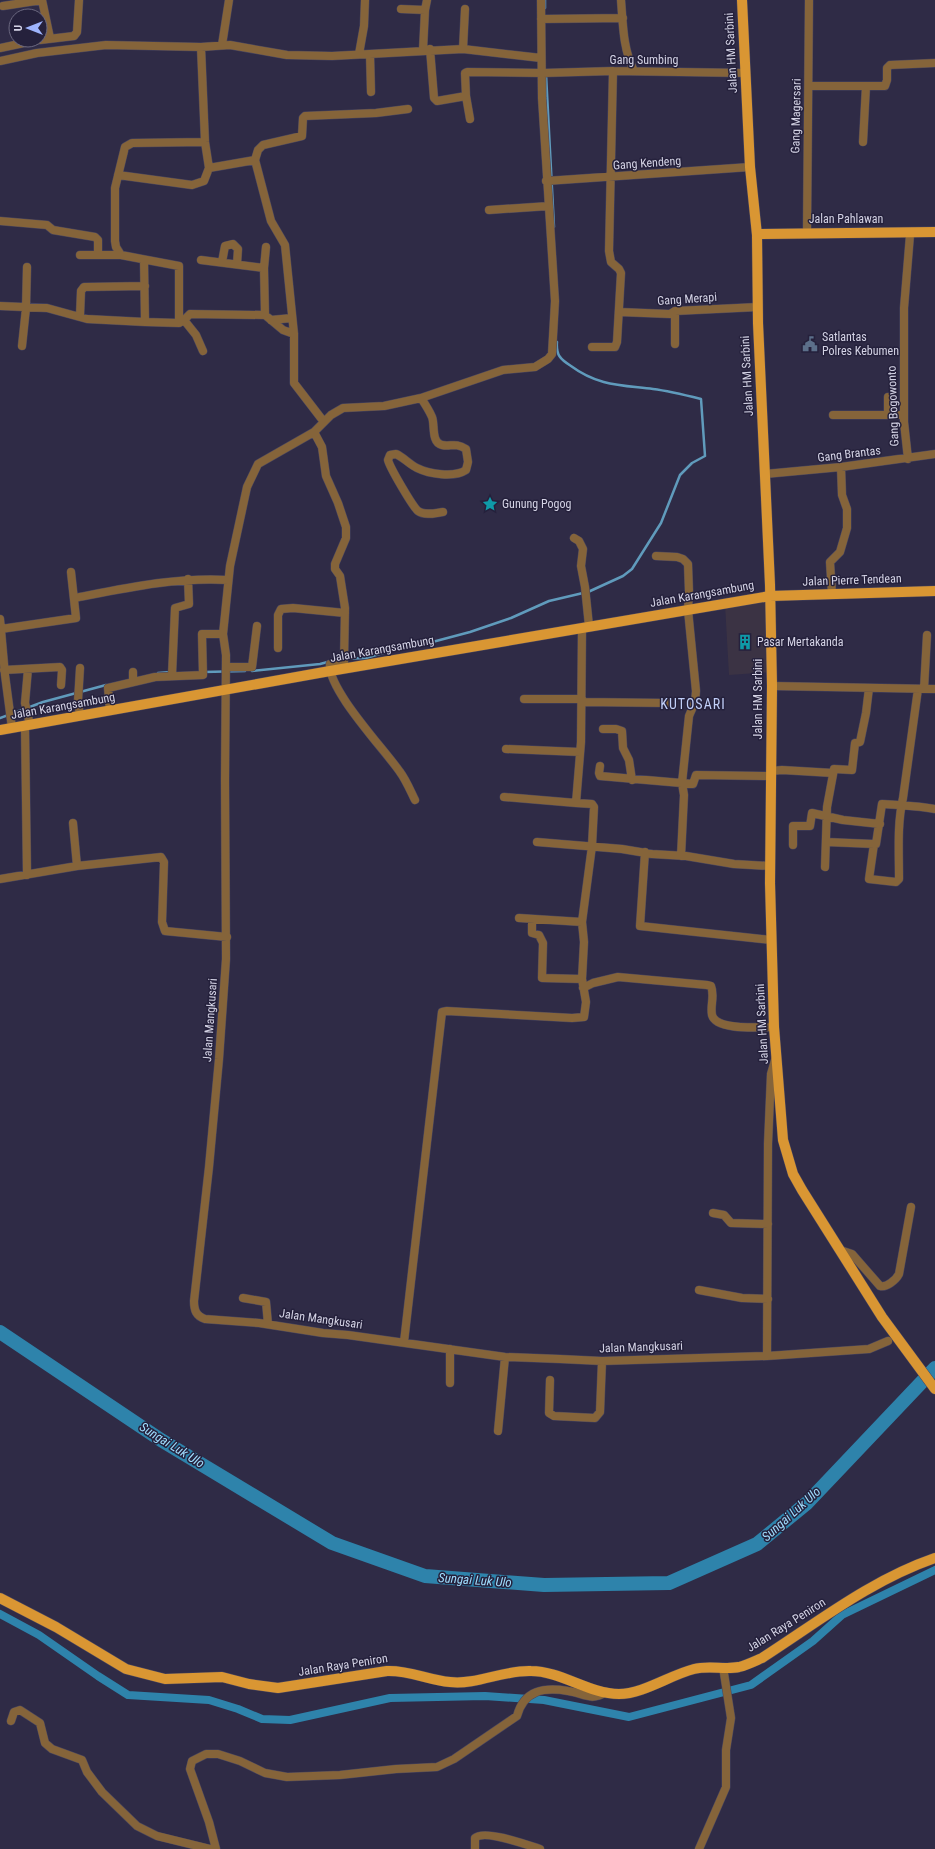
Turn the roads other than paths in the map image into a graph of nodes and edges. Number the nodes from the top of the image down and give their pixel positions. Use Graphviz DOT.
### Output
graph roads {
  1 [pos="42,0"];
  2 [pos="79,0"];
  3 [pos="229,0"];
  4 [pos="365,0"];
  5 [pos="427,0"];
  6 [pos="541,0"];
  7 [pos="621,0"];
  8 [pos="742,0"];
  9 [pos="809,0"];
  10 [pos="3,6"];
  11 [pos="401,9"];
  12 [pos="465,9"];
  13 [pos="426,10"];
  14 [pos="623,18"];
  15 [pos="541,19"];
  16 [pos="50,38"];
  17 [pos="222,45"];
  18 [pos="201,47"];
  19 [pos="463,49"];
  20 [pos="427,50"];
  21 [pos="359,54"];
  22 [pos="370,54"];
  23 [pos="541,58"];
  24 [pos="0,61"];
  25 [pos="935,63"];
  26 [pos="613,71"];
  27 [pos="634,71"];
  28 [pos="547,73"];
  29 [pos="745,73"];
  30 [pos="809,86"];
  31 [pos="866,86"];
  32 [pos="371,92"];
  33 [pos="466,96"];
  34 [pos="408,109"];
  35 [pos="470,118"];
  36 [pos="206,142"];
  37 [pos="863,142"];
  38 [pos="255,160"];
  39 [pos="750,167"];
  40 [pos="209,168"];
  41 [pos="118,175"];
  42 [pos="609,177"];
  43 [pos="550,181"];
  44 [pos="548,206"];
  45 [pos="489,210"];
  46 [pos="0,221"];
  47 [pos="807,232"];
  48 [pos="912,232"];
  49 [pos="935,232"];
  50 [pos="757,234"];
  51 [pos="266,247"];
  52 [pos="80,255"];
  53 [pos="98,255"];
  54 [pos="121,255"];
  55 [pos="144,260"];
  56 [pos="201,260"];
  57 [pos="222,262"];
  58 [pos="237,264"];
  59 [pos="26,267"];
  60 [pos="264,268"];
  61 [pos="145,286"];
  62 [pos="0,306"];
  63 [pos="758,307"];
  64 [pos="26,308"];
  65 [pos="675,311"];
  66 [pos="619,312"];
  67 [pos="80,316"];
  68 [pos="268,318"];
  69 [pos="292,318"];
  70 [pos="145,322"];
  71 [pos="181,322"];
  72 [pos="294,334"];
  73 [pos="675,344"];
  74 [pos="22,346"];
  75 [pos="592,347"];
  76 [pos="203,351"];
  77 [pos="888,397"];
  78 [pos="421,398"];
  79 [pos="833,415"];
  80 [pos="888,415"];
  81 [pos="904,415"];
  82 [pos="324,422"];
  83 [pos="314,432"];
  84 [pos="935,454"];
  85 [pos="908,459"];
  86 [pos="841,467"];
  87 [pos="765,474"];
  88 [pos="443,512"];
  89 [pos="574,538"];
  90 [pos="656,556"];
  91 [pos="71,572"];
  92 [pos="188,579"];
  93 [pos="228,580"];
  94 [pos="935,591"];
  95 [pos="832,594"];
  96 [pos="770,596"];
  97 [pos="75,598"];
  98 [pos="688,610"];
  99 [pos="345,614"];
  100 [pos="0,619"];
  101 [pos="257,626"];
  102 [pos="586,627"];
  103 [pos="1,629"];
  104 [pos="223,634"];
  105 [pos="927,634"];
  106 [pos="278,648"];
  107 [pos="80,668"];
  108 [pos="28,669"];
  109 [pos="4,670"];
  110 [pos="226,670"];
  111 [pos="330,671"];
  112 [pos="172,675"];
  113 [pos="61,685"];
  114 [pos="772,686"];
  115 [pos="869,688"];
  116 [pos="921,689"];
  117 [pos="227,690"];
  118 [pos="935,690"];
  119 [pos="524,699"];
  120 [pos="582,700"];
  121 [pos="668,703"];
  122 [pos="110,710"];
  123 [pos="80,716"];
  124 [pos="11,719"];
  125 [pos="27,725"];
  126 [pos="603,729"];
  127 [pos="0,730"];
  128 [pos="506,749"];
  129 [pos="580,752"];
  130 [pos="600,766"];
  131 [pos="771,773"];
  132 [pos="833,773"];
  133 [pos="632,780"];
  134 [pos="682,783"];
  135 [pos="504,797"];
  136 [pos="415,800"];
  137 [pos="576,803"];
  138 [pos="901,806"];
  139 [pos="935,809"];
  140 [pos="826,816"];
  141 [pos="73,823"];
  142 [pos="880,824"];
  143 [pos="537,842"];
  144 [pos="826,842"];
  145 [pos="874,844"];
  146 [pos="793,845"];
  147 [pos="592,846"];
  148 [pos="645,852"];
  149 [pos="681,856"];
  150 [pos="77,866"];
  151 [pos="770,866"];
  152 [pos="825,867"];
  153 [pos="27,875"];
  154 [pos="0,879"];
  155 [pos="519,918"];
  156 [pos="532,919"];
  157 [pos="582,922"];
  158 [pos="227,938"];
  159 [pos="772,940"];
  160 [pos="582,983"];
  161 [pos="774,1027"];
  162 [pos="776,1056"];
  163 [pos="911,1207"];
  164 [pos="713,1213"];
  165 [pos="768,1224"];
  166 [pos="840,1250"];
  167 [pos="699,1290"];
  168 [pos="243,1298"];
  169 [pos="768,1299"];
  170 [pos="268,1324"];
  171 [pos="404,1342"];
  172 [pos="888,1342"];
  173 [pos="450,1349"];
  174 [pos="505,1356"];
  175 [pos="767,1356"];
  176 [pos="602,1361"];
  177 [pos="550,1380"];
  178 [pos="450,1383"];
  179 [pos="935,1389"];
  180 [pos="498,1431"];
  181 [pos="935,1558"];
  182 [pos="0,1598"];
  183 [pos="723,1667"];
  184 [pos="606,1692"];
  185 [pos="11,1721"];
  186 [pos="210,1849"];
  187 [pos="216,1849"];
  188 [pos="475,1849"];
  189 [pos="540,1849"];
  190 [pos="699,1849"];
  1 -- 10 [label="street"];
  1 -- 16 [label="street"];
  2 -- 16 [label="street"];
  3 -- 17 [label="street"];
  4 -- 21 [label="street"];
  5 -- 13 [label="street"];
  6 -- 15 [label="street, Jalan Mangkusari"];
  7 -- 14 [label="street"];
  8 -- 29 [label="main road, Jalan HM Sarbini"];
  9 -- 30 [label="street, Gang Magersari"];
  11 -- 13 [label="street"];
  12 -- 19 [label="street"];
  13 -- 20 [label="street"];
  14 -- 15 [label="street"];
  14 -- 27 [label="street"];
  15 -- 23 [label="street, Jalan Mangkusari"];
  17 -- 18 [label="street"];
  17 -- 21 [label="street"];
  18 -- 24 [label="street"];
  18 -- 36 [label="street"];
  19 -- 20 [label="street"];
  19 -- 23 [label="street"];
  20 -- 22 [label="street"];
  20 -- 33 [label="street"];
  21 -- 22 [label="street"];
  22 -- 32 [label="street"];
  23 -- 28 [label="street, Jalan Mangkusari"];
  25 -- 31 [label="street"];
  26 -- 27 [label="street, Gang Sumbing"];
  26 -- 28 [label="street, Gang Sumbing"];
  26 -- 42 [label="street"];
  27 -- 29 [label="street, Gang Sumbing"];
  28 -- 33 [label="street, Gang Sumbing"];
  28 -- 43 [label="street, Jalan Mangkusari"];
  29 -- 39 [label="main road, Jalan HM Sarbini"];
  30 -- 31 [label="street"];
  30 -- 47 [label="street, Gang Magersari"];
  31 -- 37 [label="street"];
  33 -- 35 [label="street"];
  34 -- 38 [label="street"];
  36 -- 40 [label="street"];
  36 -- 41 [label="street"];
  38 -- 40 [label="street"];
  38 -- 69 [label="street"];
  39 -- 42 [label="street, Gang Kendeng"];
  39 -- 50 [label="main road, Jalan HM Sarbini"];
  40 -- 41 [label="street"];
  41 -- 54 [label="street"];
  42 -- 43 [label="street, Gang Kendeng"];
  42 -- 66 [label="street"];
  43 -- 44 [label="street, Jalan Mangkusari"];
  44 -- 45 [label="street"];
  44 -- 78 [label="street, Jalan Mangkusari"];
  46 -- 53 [label="street"];
  47 -- 48 [label="main road, Jalan Pahlawan"];
  47 -- 50 [label="main road, Jalan Pahlawan"];
  48 -- 49 [label="main road, Jalan Pahlawan"];
  48 -- 81 [label="street, Gang Bogowonto"];
  50 -- 63 [label="main road, Jalan HM Sarbini"];
  51 -- 60 [label="street"];
  52 -- 53 [label="street"];
  53 -- 54 [label="street"];
  54 -- 55 [label="street"];
  55 -- 61 [label="street"];
  55 -- 71 [label="street"];
  56 -- 57 [label="street"];
  57 -- 58 [label="street"];
  57 -- 58 [label="street"];
  58 -- 60 [label="street"];
  59 -- 64 [label="street"];
  60 -- 68 [label="street"];
  61 -- 67 [label="street"];
  61 -- 70 [label="street"];
  62 -- 64 [label="street"];
  63 -- 65 [label="street, Gang Merapi"];
  63 -- 87 [label="main road, Jalan HM Sarbini"];
  64 -- 67 [label="street"];
  64 -- 74 [label="street"];
  65 -- 66 [label="street, Gang Merapi"];
  65 -- 73 [label="street"];
  66 -- 75 [label="street"];
  67 -- 70 [label="street"];
  68 -- 69 [label="street"];
  68 -- 71 [label="street"];
  68 -- 72 [label="street"];
  69 -- 72 [label="street"];
  70 -- 71 [label="street"];
  71 -- 76 [label="street"];
  72 -- 82 [label="street"];
  77 -- 80 [label="street"];
  78 -- 82 [label="street, Jalan Mangkusari"];
  78 -- 88 [label="street"];
  79 -- 80 [label="street"];
  80 -- 81 [label="street"];
  81 -- 85 [label="street, Gang Bogowonto"];
  82 -- 83 [label="street, Jalan Mangkusari"];
  83 -- 93 [label="street, Jalan Mangkusari"];
  83 -- 99 [label="street"];
  84 -- 85 [label="street, Gang Brantas"];
  85 -- 86 [label="street, Gang Brantas"];
  86 -- 87 [label="street, Gang Brantas"];
  86 -- 95 [label="street"];
  87 -- 96 [label="main road, Jalan HM Sarbini"];
  89 -- 102 [label="street"];
  90 -- 98 [label="street"];
  91 -- 97 [label="street"];
  92 -- 93 [label="street"];
  92 -- 97 [label="street"];
  92 -- 112 [label="street"];
  93 -- 104 [label="street, Jalan Mangkusari"];
  94 -- 95 [label="main road, Jalan Pierre Tendean"];
  95 -- 96 [label="main road, Jalan Pierre Tendean"];
  96 -- 98 [label="main road, Jalan Karangsambung"];
  96 -- 114 [label="main road, Jalan HM Sarbini"];
  97 -- 103 [label="street"];
  98 -- 102 [label="main road, Jalan Karangsambung"];
  98 -- 134 [label="street"];
  99 -- 106 [label="street"];
  99 -- 111 [label="street"];
  100 -- 103 [label="street"];
  101 -- 110 [label="street"];
  102 -- 111 [label="main road, Jalan Karangsambung"];
  102 -- 120 [label="street"];
  103 -- 109 [label="street"];
  104 -- 110 [label="street, Jalan Mangkusari"];
  104 -- 112 [label="street"];
  105 -- 116 [label="street"];
  107 -- 123 [label="street"];
  108 -- 109 [label="street"];
  108 -- 113 [label="street"];
  108 -- 125 [label="street"];
  109 -- 124 [label="street"];
  110 -- 117 [label="street, Jalan Mangkusari"];
  111 -- 117 [label="main road, Jalan Karangsambung"];
  111 -- 136 [label="street"];
  112 -- 122 [label="street"];
  114 -- 115 [label="street"];
  114 -- 131 [label="main road, Jalan HM Sarbini"];
  115 -- 116 [label="street"];
  115 -- 132 [label="street"];
  116 -- 118 [label="street"];
  116 -- 138 [label="street"];
  117 -- 122 [label="main road, Jalan Karangsambung"];
  117 -- 158 [label="street, Jalan Mangkusari"];
  119 -- 120 [label="street"];
  120 -- 121 [label="street"];
  120 -- 129 [label="street"];
  122 -- 123 [label="main road, Jalan Karangsambung"];
  123 -- 125 [label="main road, Jalan Karangsambung"];
  124 -- 125 [label="main road, Jalan Karangsambung"];
  124 -- 127 [label="main road, Jalan Karangsambung"];
  125 -- 153 [label="street"];
  126 -- 133 [label="street"];
  128 -- 129 [label="street"];
  129 -- 137 [label="street"];
  130 -- 133 [label="street"];
  131 -- 132 [label="street"];
  131 -- 134 [label="street"];
  131 -- 151 [label="main road, Jalan HM Sarbini"];
  132 -- 140 [label="street"];
  133 -- 134 [label="street"];
  134 -- 149 [label="street"];
  135 -- 137 [label="street"];
  137 -- 147 [label="street"];
  138 -- 139 [label="street"];
  138 -- 142 [label="street"];
  138 -- 145 [label="street"];
  140 -- 142 [label="street"];
  140 -- 144 [label="street"];
  140 -- 146 [label="street"];
  141 -- 150 [label="street"];
  142 -- 145 [label="street"];
  143 -- 147 [label="street"];
  144 -- 145 [label="street"];
  144 -- 152 [label="street"];
  147 -- 148 [label="street"];
  147 -- 157 [label="street"];
  148 -- 149 [label="street"];
  148 -- 159 [label="street"];
  149 -- 151 [label="street"];
  150 -- 153 [label="street"];
  150 -- 158 [label="street"];
  151 -- 159 [label="main road, Jalan HM Sarbini"];
  153 -- 154 [label="street"];
  155 -- 156 [label="street"];
  156 -- 157 [label="street"];
  156 -- 160 [label="street"];
  157 -- 160 [label="street"];
  158 -- 170 [label="street, Jalan Mangkusari"];
  159 -- 161 [label="main road, Jalan HM Sarbini"];
  160 -- 161 [label="street"];
  160 -- 171 [label="street"];
  161 -- 162 [label="main road, Jalan HM Sarbini"];
  162 -- 165 [label="street"];
  162 -- 166 [label="main road, Jalan HM Sarbini"];
  163 -- 166 [label="street"];
  164 -- 165 [label="street"];
  165 -- 169 [label="street"];
  166 -- 179 [label="main road, Jalan HM Sarbini"];
  167 -- 169 [label="street"];
  168 -- 170 [label="street"];
  169 -- 175 [label="street"];
  170 -- 171 [label="street, Jalan Mangkusari"];
  171 -- 173 [label="street, Jalan Mangkusari"];
  172 -- 175 [label="street, Jalan Mangkusari"];
  173 -- 174 [label="street, Jalan Mangkusari"];
  173 -- 178 [label="street"];
  174 -- 176 [label="street, Jalan Mangkusari"];
  174 -- 180 [label="street"];
  175 -- 176 [label="street, Jalan Mangkusari"];
  176 -- 177 [label="street"];
  181 -- 183 [label="main road, Jalan Raya Peniron"];
  182 -- 184 [label="main road, Jalan Raya Peniron"];
  183 -- 184 [label="main road, Jalan Raya Peniron"];
  183 -- 190 [label="street"];
  184 -- 187 [label="street"];
  185 -- 186 [label="street"];
  188 -- 189 [label="street"];
}
